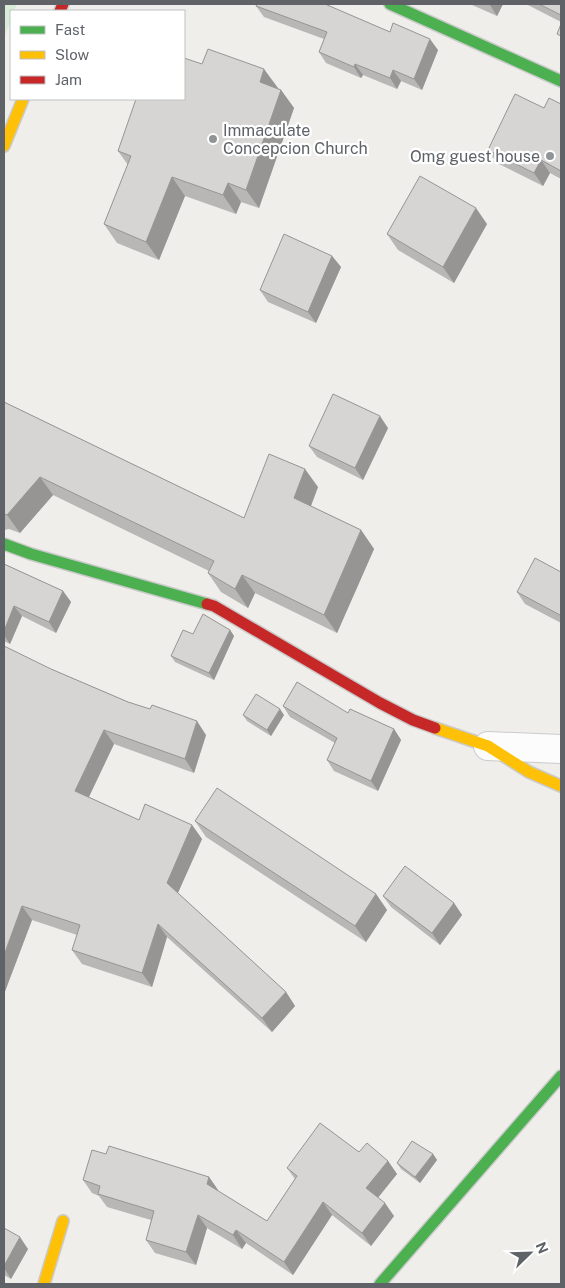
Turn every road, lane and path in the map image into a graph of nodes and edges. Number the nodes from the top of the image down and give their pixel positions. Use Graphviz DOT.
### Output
graph roads {
  1 [pos="390,4"];
  2 [pos="561,81"];
  3 [pos="23,100"];
  4 [pos="4,146"];
  5 [pos="4,544"];
  6 [pos="488,746"];
  7 [pos="561,749"];
  8 [pos="561,786"];
  9 [pos="561,1076"];
  10 [pos="63,1221"];
  11 [pos="44,1284"];
  12 [pos="380,1284"];
  1 -- 2 [label="street"];
  3 -- 4 [label="street"];
  5 -- 6 [label="street"];
  6 -- 7 [label="street"];
  6 -- 8 [label="street"];
  9 -- 12 [label="street"];
  10 -- 11 [label="street"];
}
